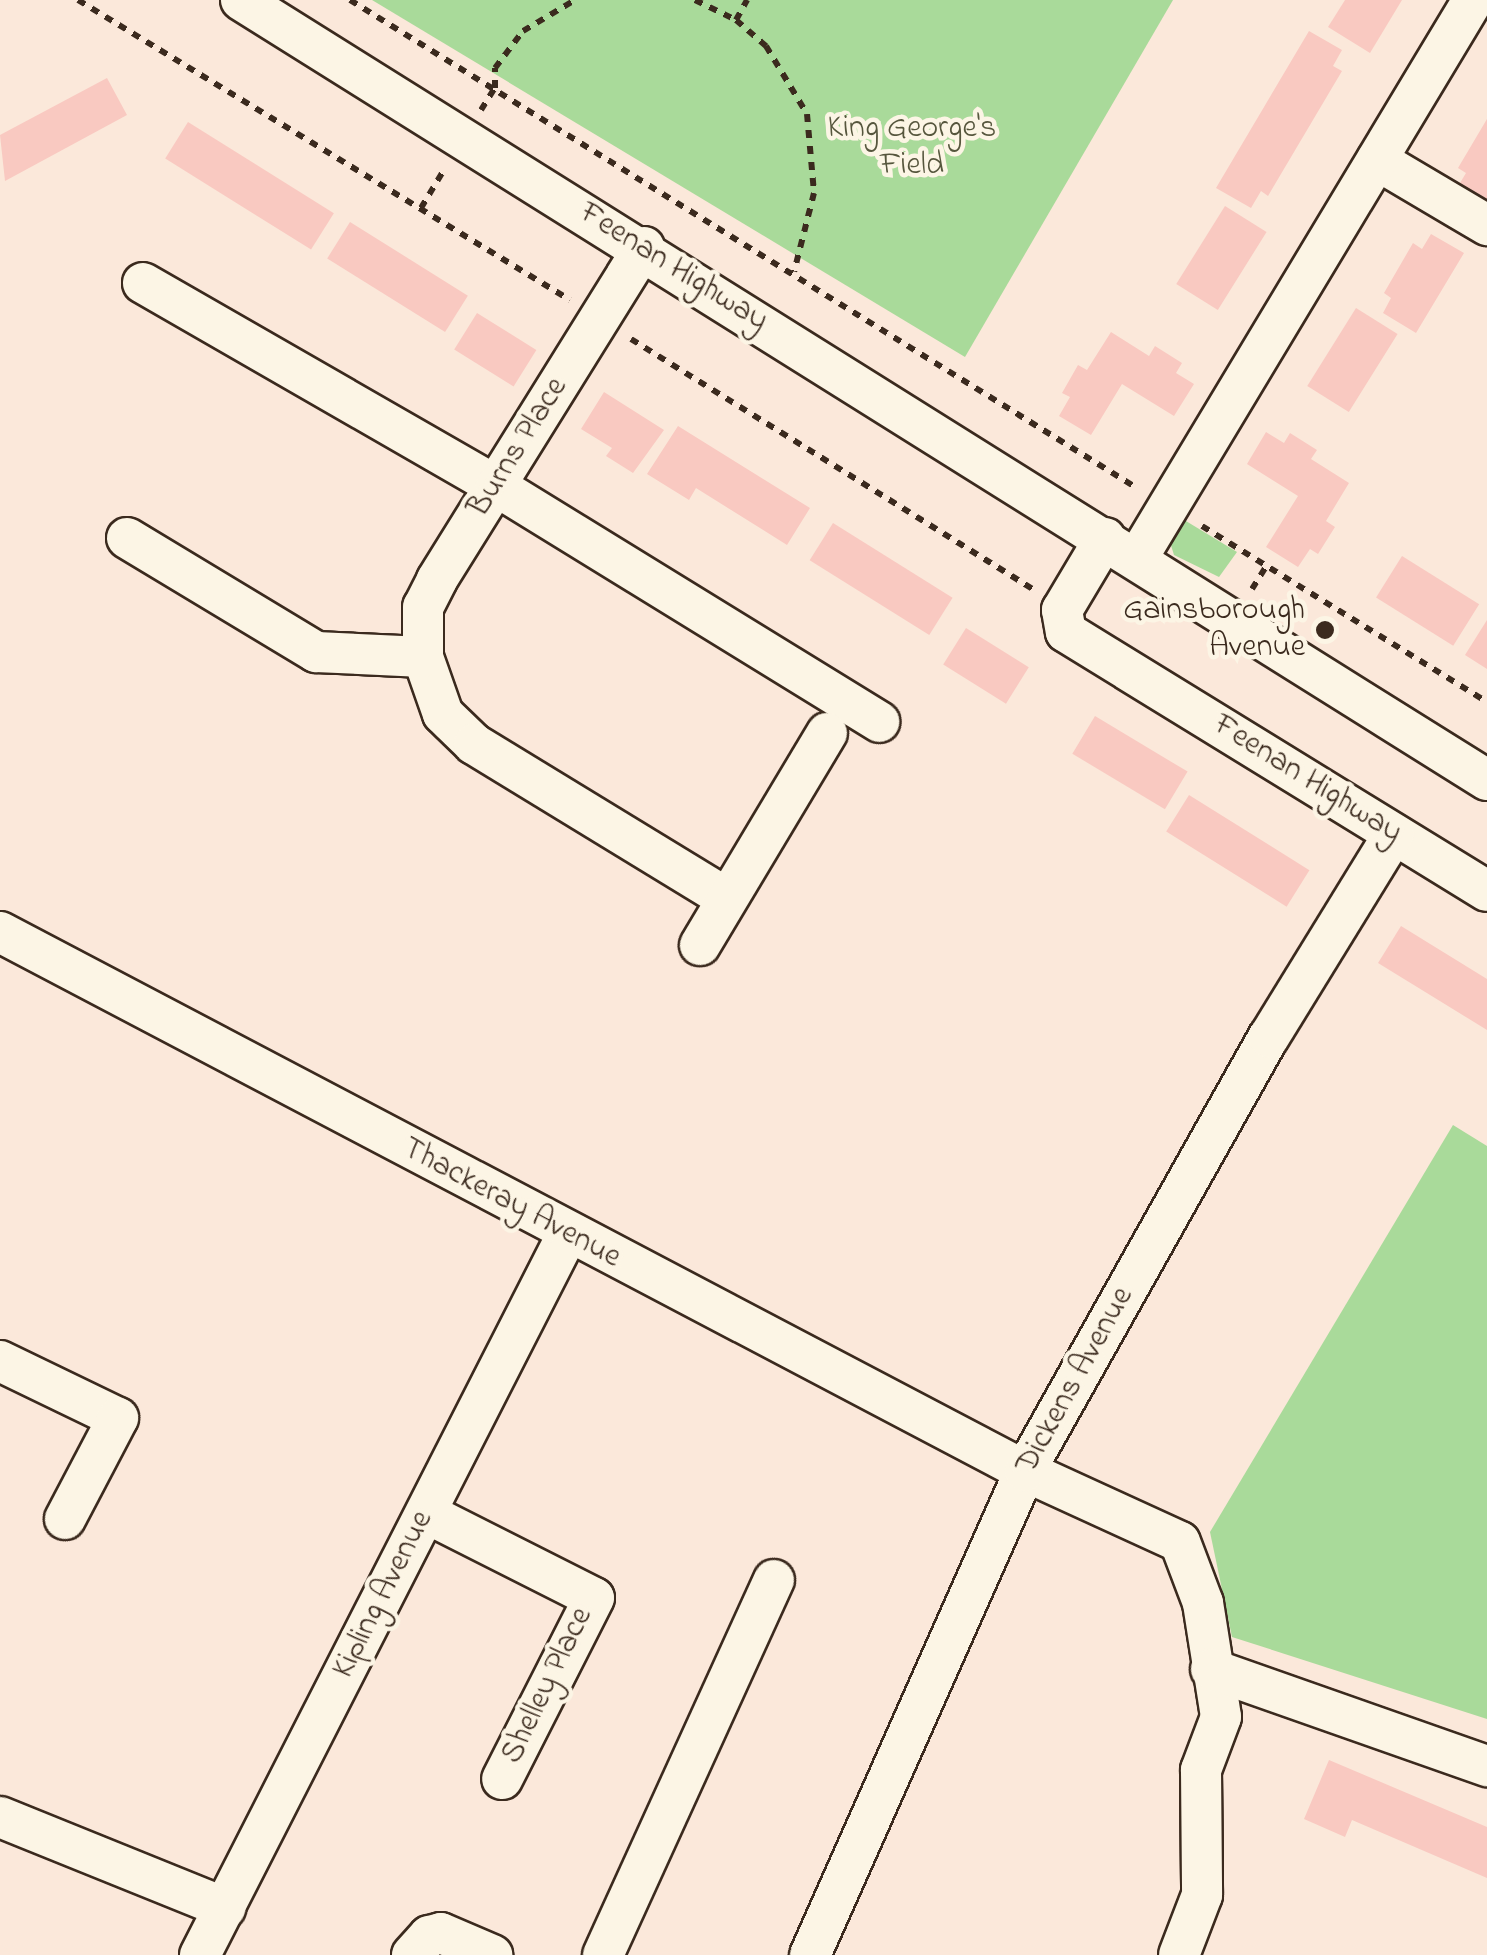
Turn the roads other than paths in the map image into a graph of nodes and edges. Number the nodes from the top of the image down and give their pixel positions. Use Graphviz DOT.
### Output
graph roads {
  1 [pos="241,0"];
  2 [pos="1473,0"];
  3 [pos="1377,160"];
  4 [pos="1487,225"];
  5 [pos="644,247"];
  6 [pos="144,284"];
  7 [pos="496,486"];
  8 [pos="127,538"];
  9 [pos="1122,548"];
  10 [pos="422,658"];
  11 [pos="879,722"];
  12 [pos="827,732"];
  13 [pos="1487,780"];
  14 [pos="1394,834"];
  15 [pos="1487,892"];
  16 [pos="726,898"];
  17 [pos="0,932"];
  18 [pos="700,945"];
  19 [pos="568,1233"];
  20 [pos="0,1362"];
  21 [pos="1025,1471"];
  22 [pos="426,1513"];
  23 [pos="66,1519"];
  24 [pos="774,1580"];
  25 [pos="1211,1668"];
  26 [pos="1487,1766"];
  27 [pos="502,1780"];
  28 [pos="0,1817"];
  29 [pos="224,1908"];
  30 [pos="200,1955"];
  31 [pos="412,1955"];
  32 [pos="492,1955"];
  33 [pos="603,1955"];
  34 [pos="810,1955"];
  35 [pos="1179,1955"];
  1 -- 5 [label="street, Feenan Highway"];
  2 -- 3 [label="street"];
  3 -- 4 [label="street"];
  3 -- 9 [label="street"];
  5 -- 7 [label="street, Burns Place"];
  5 -- 9 [label="street, Feenan Highway"];
  6 -- 7 [label="street"];
  7 -- 10 [label="street, Burns Place"];
  7 -- 11 [label="street"];
  8 -- 10 [label="street"];
  9 -- 13 [label="street, Feenan Highway"];
  9 -- 14 [label="street, Feenan Highway"];
  10 -- 16 [label="street, Burns Place"];
  12 -- 16 [label="street"];
  14 -- 15 [label="street, Feenan Highway"];
  14 -- 21 [label="street, Dickens Avenue"];
  16 -- 18 [label="street"];
  17 -- 19 [label="street, Thackeray Avenue"];
  19 -- 21 [label="street, Thackeray Avenue"];
  19 -- 22 [label="street, Kipling Avenue"];
  20 -- 23 [label="street"];
  21 -- 25 [label="street, Thackeray Avenue"];
  21 -- 34 [label="street, Dickens Avenue"];
  22 -- 27 [label="street, Shelley Place"];
  22 -- 29 [label="street, Kipling Avenue"];
  24 -- 33 [label="street"];
  25 -- 26 [label="street"];
  25 -- 35 [label="street, Thackeray Avenue"];
  28 -- 29 [label="street"];
  29 -- 30 [label="street, Kipling Avenue"];
  31 -- 32 [label="street"];
}
